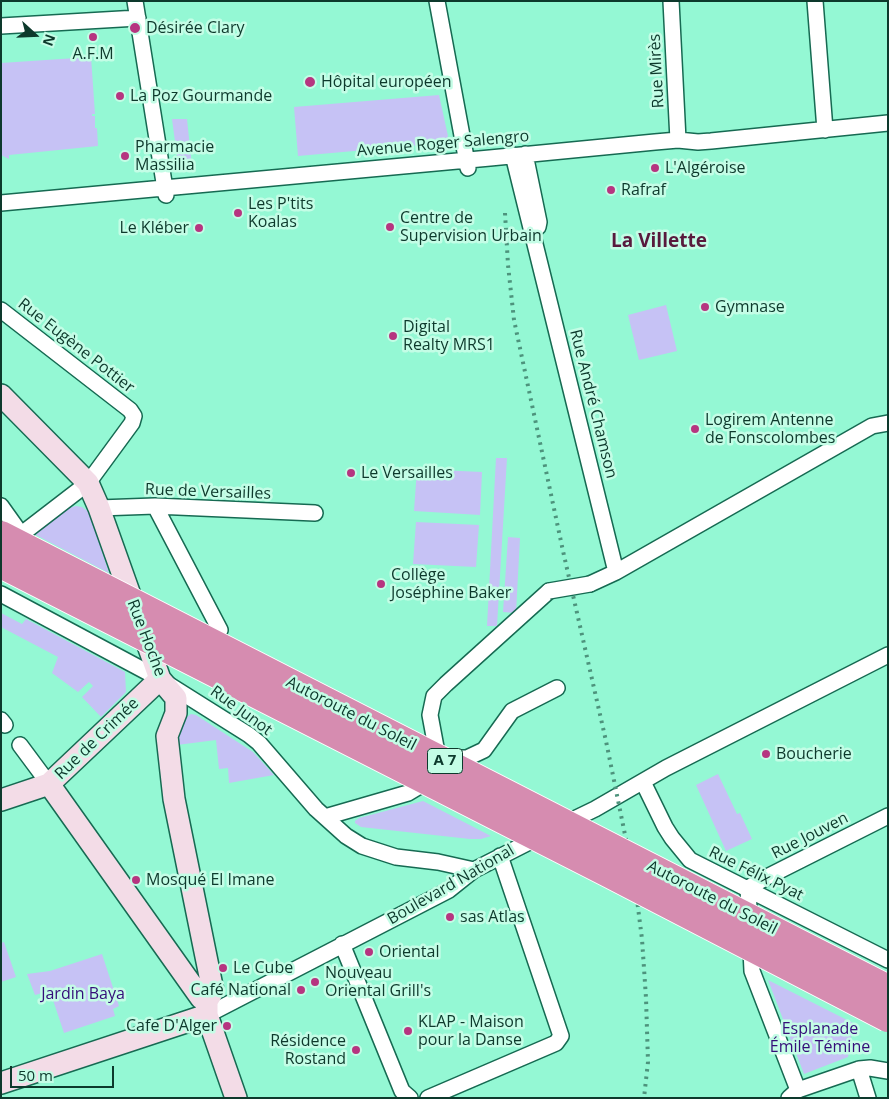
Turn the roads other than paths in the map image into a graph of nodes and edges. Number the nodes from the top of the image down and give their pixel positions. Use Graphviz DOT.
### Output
graph roads {
  1 [pos="135,1"];
  2 [pos="437,1"];
  3 [pos="671,1"];
  4 [pos="815,1"];
  5 [pos="138,18"];
  6 [pos="1,26"];
  7 [pos="888,123"];
  8 [pos="825,130"];
  9 [pos="678,140"];
  10 [pos="519,155"];
  11 [pos="468,164"];
  12 [pos="165,191"];
  13 [pos="1,202"];
  14 [pos="1,310"];
  15 [pos="1,395"];
  16 [pos="888,423"];
  17 [pos="88,483"];
  18 [pos="1,506"];
  19 [pos="155,506"];
  20 [pos="98,508"];
  21 [pos="315,513"];
  22 [pos="11,535"];
  23 [pos="1,550"];
  24 [pos="1,564"];
  25 [pos="616,572"];
  26 [pos="1,594"];
  27 [pos="220,630"];
  28 [pos="888,655"];
  29 [pos="160,679"];
  30 [pos="557,688"];
  31 [pos="20,745"];
  32 [pos="438,758"];
  33 [pos="643,782"];
  34 [pos="49,784"];
  35 [pos="1,800"];
  36 [pos="888,816"];
  37 [pos="325,817"];
  38 [pos="500,856"];
  39 [pos="474,870"];
  40 [pos="748,888"];
  41 [pos="342,944"];
  42 [pos="888,960"];
  43 [pos="888,989"];
  44 [pos="207,1008"];
  45 [pos="888,1018"];
  46 [pos="859,1069"];
  47 [pos="888,1071"];
  48 [pos="1,1083"];
  49 [pos="793,1094"];
  50 [pos="236,1098"];
  51 [pos="410,1098"];
  52 [pos="428,1098"];
  53 [pos="868,1098"];
  1 -- 5 [label="street"];
  2 -- 11 [label="street"];
  3 -- 9 [label="street, Rue Mirès"];
  4 -- 8 [label="street"];
  5 -- 6 [label="street"];
  5 -- 12 [label="street"];
  7 -- 8 [label="street, Avenue Roger Salengro"];
  8 -- 9 [label="street, Avenue Roger Salengro"];
  9 -- 10 [label="street, Avenue Roger Salengro"];
  10 -- 11 [label="street, Avenue Roger Salengro"];
  10 -- 25 [label="street, Rue André Chamson"];
  11 -- 12 [label="street, Avenue Roger Salengro"];
  12 -- 13 [label="street, Avenue Roger Salengro"];
  14 -- 17 [label="street, Rue Eugène Pottier"];
  15 -- 17 [label="street, Rue Hoche"];
  16 -- 25 [label="street"];
  17 -- 20 [label="street, Rue Hoche"];
  17 -- 22 [label="street"];
  18 -- 22 [label="street"];
  19 -- 20 [label="street, Rue de Versailles"];
  19 -- 21 [label="street, Rue de Versailles"];
  19 -- 27 [label="street"];
  20 -- 29 [label="street, Rue Hoche"];
  22 -- 23 [label="street"];
  22 -- 43 [label="highway, Autoroute du Soleil / A 7, bridge"];
  24 -- 45 [label="highway, Autoroute du Soleil / A 7, bridge"];
  25 -- 32 [label="street, bridge"];
  26 -- 29 [label="street, Rue Junot"];
  28 -- 33 [label="street, Boulevard National"];
  29 -- 34 [label="street, Rue de Crimée"];
  29 -- 37 [label="street, Rue Junot"];
  29 -- 44 [label="street, Rue Hoche"];
  30 -- 32 [label="street"];
  31 -- 34 [label="street"];
  32 -- 37 [label="street"];
  33 -- 38 [label="street, Boulevard National"];
  33 -- 40 [label="street, Rue Félix Pyat"];
  34 -- 35 [label="street, Rue de Crimée"];
  34 -- 44 [label="street"];
  36 -- 40 [label="street, Rue Jouven"];
  37 -- 39 [label="street, Rue Junot"];
  38 -- 39 [label="street, Boulevard National"];
  38 -- 52 [label="street"];
  39 -- 41 [label="street, Boulevard National"];
  40 -- 42 [label="street, Rue Félix Pyat"];
  40 -- 49 [label="street"];
  41 -- 44 [label="street, Boulevard National"];
  41 -- 51 [label="street"];
  44 -- 48 [label="street, Boulevard National"];
  44 -- 50 [label="street"];
  46 -- 47 [label="street"];
  46 -- 49 [label="street"];
  46 -- 53 [label="street"];
}
